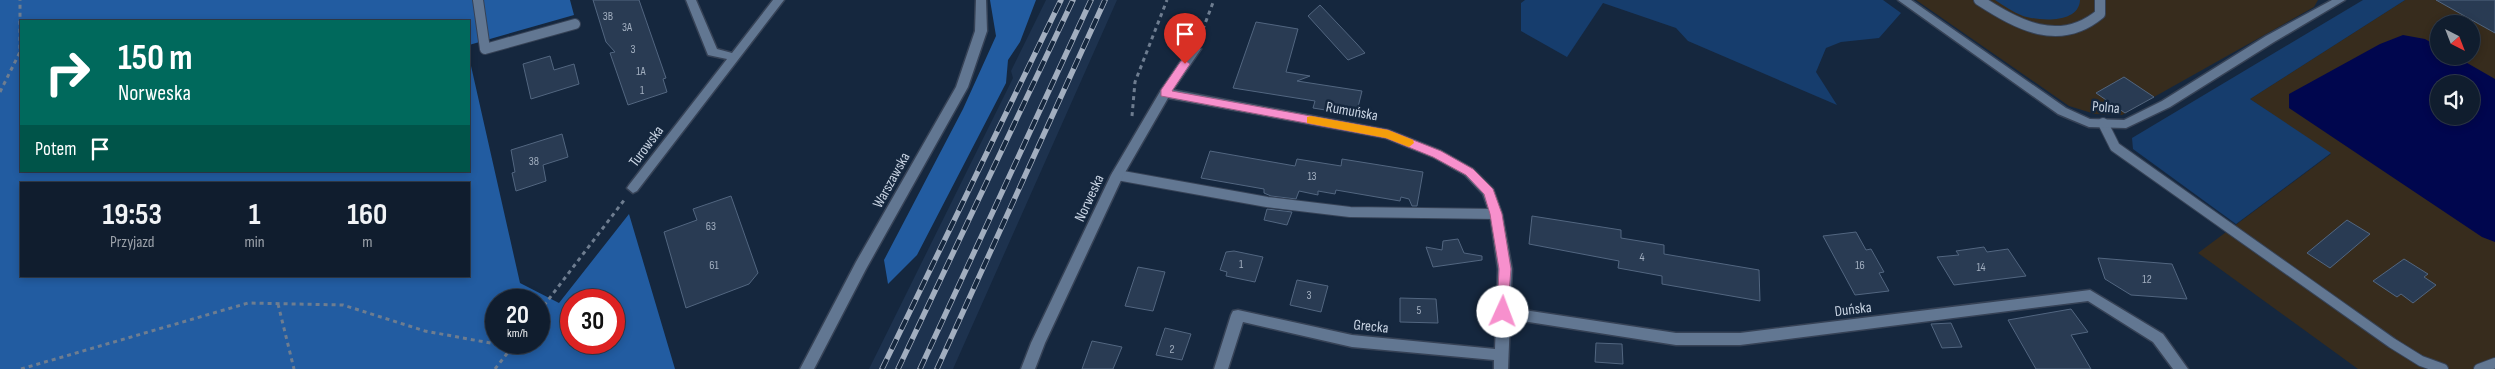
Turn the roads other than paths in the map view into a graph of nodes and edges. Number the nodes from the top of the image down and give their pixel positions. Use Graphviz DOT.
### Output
graph roads {
  1 [pos="478,0"];
  2 [pos="691,0"];
  3 [pos="779,0"];
  4 [pos="981,0"];
  5 [pos="1903,0"];
  6 [pos="1979,0"];
  7 [pos="2100,0"];
  8 [pos="2340,0"];
  9 [pos="2327,3"];
  10 [pos="575,24"];
  11 [pos="1195,49"];
  12 [pos="733,57"];
  13 [pos="1165,93"];
  14 [pos="2103,123"];
  15 [pos="1117,175"];
  16 [pos="633,188"];
  17 [pos="1496,214"];
  18 [pos="1503,312"];
  19 [pos="1503,354"];
  20 [pos="2495,363"];
  21 [pos="807,369"];
  22 [pos="1028,369"];
  23 [pos="1221,369"];
  24 [pos="1501,369"];
  25 [pos="2181,369"];
  26 [pos="2442,369"];
  27 [pos="2479,369"];
  1 -- 10 [label="lane"];
  2 -- 12 [label="street"];
  3 -- 12 [label="street, Turowska"];
  4 -- 21 [label="street, Warszawska"];
  5 -- 14 [label="street, Polna"];
  6 -- 7 [label="lane"];
  8 -- 9 [label="street, Polna"];
  9 -- 14 [label="street, Polna"];
  11 -- 13 [label="street, Norweska"];
  12 -- 16 [label="street, Turowska"];
  13 -- 15 [label="street, Norweska"];
  13 -- 17 [label="street, Rumuńska"];
  14 -- 26 [label="lane"];
  15 -- 17 [label="lane"];
  15 -- 22 [label="street, Norweska"];
  17 -- 18 [label="street, Rumuńska"];
  18 -- 19 [label="street, Rumuńska"];
  18 -- 25 [label="street, Duńska"];
  19 -- 23 [label="street, Grecka"];
  19 -- 24 [label="street, Rumuńska"];
  20 -- 27 [label="lane"];
}
